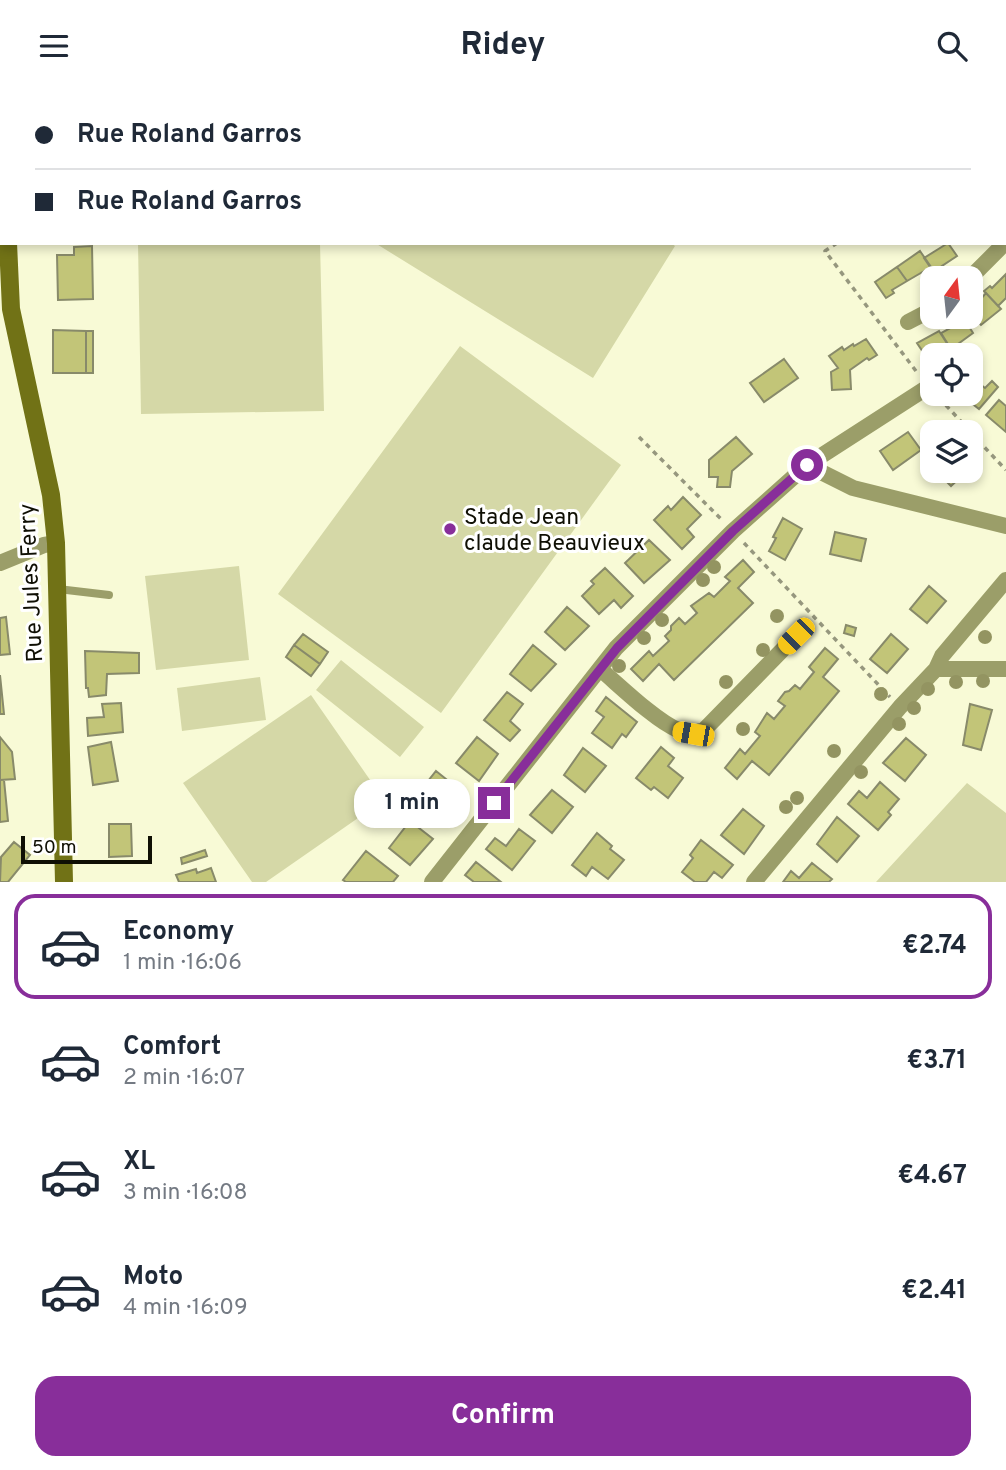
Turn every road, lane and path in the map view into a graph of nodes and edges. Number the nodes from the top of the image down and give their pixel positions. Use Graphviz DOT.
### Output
graph roads {
  1 [pos="8,245"];
  2 [pos="833,245"];
  3 [pos="1003,245"];
  4 [pos="982,266"];
  5 [pos="920,316"];
  6 [pos="908,322"];
  7 [pos="920,374"];
  8 [pos="920,397"];
  9 [pos="947,406"];
  10 [pos="960,420"];
  11 [pos="639,437"];
  12 [pos="983,445"];
  13 [pos="807,465"];
  14 [pos="1006,470"];
  15 [pos="1006,526"];
  16 [pos="733,531"];
  17 [pos="56,543"];
  18 [pos="0,563"];
  19 [pos="1006,580"];
  20 [pos="58,589"];
  21 [pos="110,595"];
  22 [pos="796,636"];
  23 [pos="600,669"];
  24 [pos="936,669"];
  25 [pos="1006,669"];
  26 [pos="900,708"];
  27 [pos="64,882"];
  28 [pos="432,882"];
  29 [pos="754,882"];
  1 -- 17 [label="main road, Rue Jules Ferry"];
  2 -- 7 [label="path"];
  3 -- 4 [label="street"];
  5 -- 6 [label="street"];
  8 -- 13 [label="street"];
  9 -- 10 [label="path"];
  11 -- 16 [label="path"];
  12 -- 14 [label="path"];
  13 -- 15 [label="street"];
  13 -- 16 [label="street"];
  16 -- 23 [label="street"];
  16 -- 26 [label="path"];
  17 -- 18 [label="street"];
  17 -- 20 [label="main road, Rue Jules Ferry"];
  19 -- 24 [label="street"];
  20 -- 21 [label="lane"];
  20 -- 27 [label="main road, Rue Jules Ferry"];
  22 -- 23 [label="street"];
  23 -- 28 [label="street"];
  24 -- 25 [label="street"];
  24 -- 26 [label="street"];
  26 -- 29 [label="street"];
}
